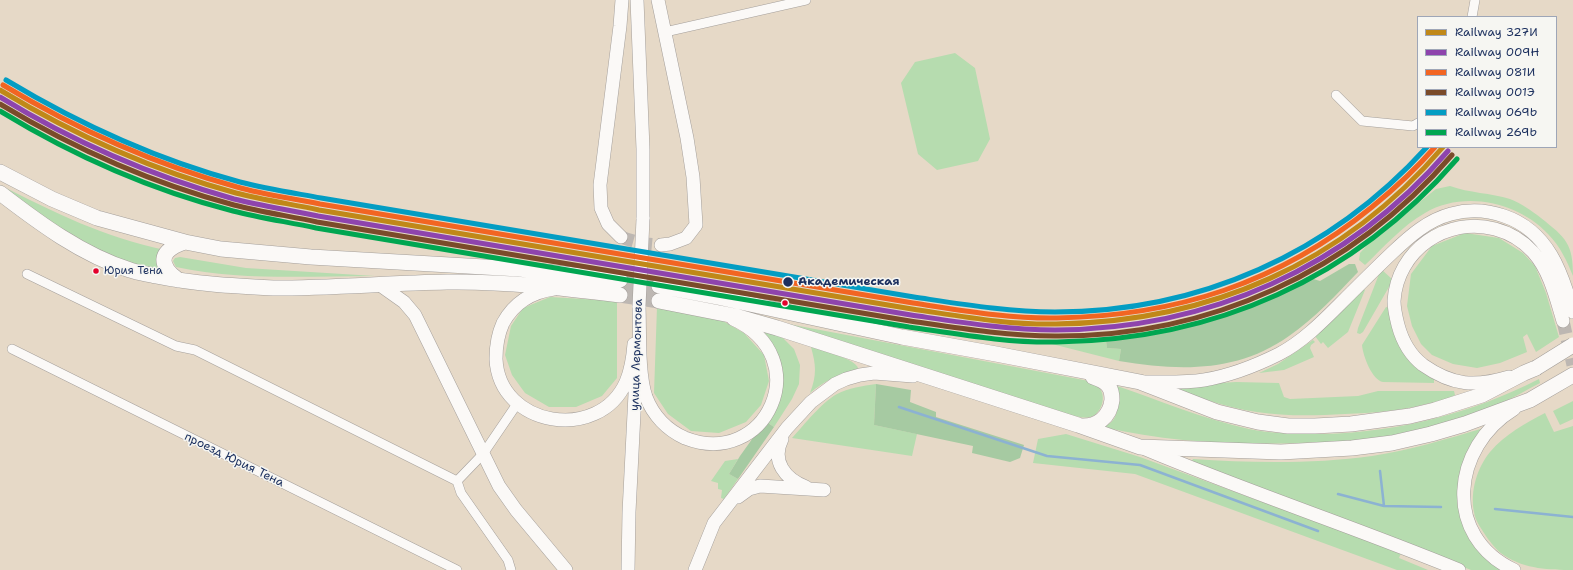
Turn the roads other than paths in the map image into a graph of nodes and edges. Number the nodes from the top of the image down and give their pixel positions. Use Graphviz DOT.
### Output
graph roads {
  1 [pos="622,0"];
  2 [pos="637,0"];
  3 [pos="658,0"];
  4 [pos="806,0"];
  5 [pos="1475,0"];
  6 [pos="1472,16"];
  7 [pos="665,32"];
  8 [pos="1336,95"];
  9 [pos="642,116"];
  10 [pos="1417,124"];
  11 [pos="0,172"];
  12 [pos="0,193"];
  13 [pos="621,237"];
  14 [pos="185,242"];
  15 [pos="661,245"];
  16 [pos="27,274"];
  17 [pos="178,280"];
  18 [pos="620,280"];
  19 [pos="380,285"];
  20 [pos="659,286"];
  21 [pos="566,289"];
  22 [pos="620,295"];
  23 [pos="659,301"];
  24 [pos="639,306"];
  25 [pos="1573,312"];
  26 [pos="718,313"];
  27 [pos="1563,321"];
  28 [pos="1573,345"];
  29 [pos="12,349"];
  30 [pos="1076,370"];
  31 [pos="1530,371"];
  32 [pos="1573,375"];
  33 [pos="943,382"];
  34 [pos="1140,382"];
  35 [pos="1537,397"];
  36 [pos="517,404"];
  37 [pos="1078,425"];
  38 [pos="787,428"];
  39 [pos="1140,447"];
  40 [pos="483,454"];
  41 [pos="457,481"];
  42 [pos="728,507"];
  43 [pos="457,570"];
  44 [pos="511,570"];
  45 [pos="566,570"];
  46 [pos="628,570"];
  47 [pos="695,570"];
  48 [pos="1459,570"];
  49 [pos="1514,570"];
  1 -- 9 [label="main road, улица Лермонтова"];
  1 -- 13 [label="main road"];
  2 -- 9 [label="main road, улица Лермонтова"];
  3 -- 7 [label="main road"];
  4 -- 7 [label="street"];
  5 -- 6 [label="street"];
  7 -- 15 [label="main road"];
  8 -- 10 [label="street"];
  9 -- 24 [label="main road, улица Лермонтова, bridge"];
  11 -- 14 [label="main road"];
  12 -- 17 [label="main road"];
  14 -- 17 [label="main road"];
  14 -- 18 [label="main road"];
  16 -- 41 [label="street"];
  17 -- 19 [label="main road"];
  19 -- 21 [label="main road"];
  19 -- 40 [label="main road"];
  20 -- 30 [label="main road"];
  21 -- 22 [label="main road"];
  21 -- 36 [label="main road"];
  23 -- 26 [label="main road"];
  24 -- 26 [label="main road"];
  24 -- 36 [label="main road"];
  24 -- 46 [label="main road, улица Лермонтова"];
  25 -- 34 [label="main road"];
  26 -- 33 [label="main road"];
  27 -- 31 [label="main road"];
  28 -- 31 [label="main road, bridge"];
  29 -- 43 [label="street, проезд Юрия Тена"];
  30 -- 34 [label="main road"];
  30 -- 37 [label="main road"];
  31 -- 34 [label="main road"];
  32 -- 35 [label="main road"];
  33 -- 37 [label="main road"];
  33 -- 38 [label="main road"];
  35 -- 39 [label="main road"];
  35 -- 49 [label="main road"];
  36 -- 40 [label="street"];
  37 -- 39 [label="main road"];
  38 -- 42 [label="main road"];
  38 -- 42 [label="main road"];
  39 -- 48 [label="main road"];
  40 -- 41 [label="street"];
  40 -- 45 [label="main road"];
  41 -- 44 [label="street"];
  42 -- 47 [label="main road"];
}
